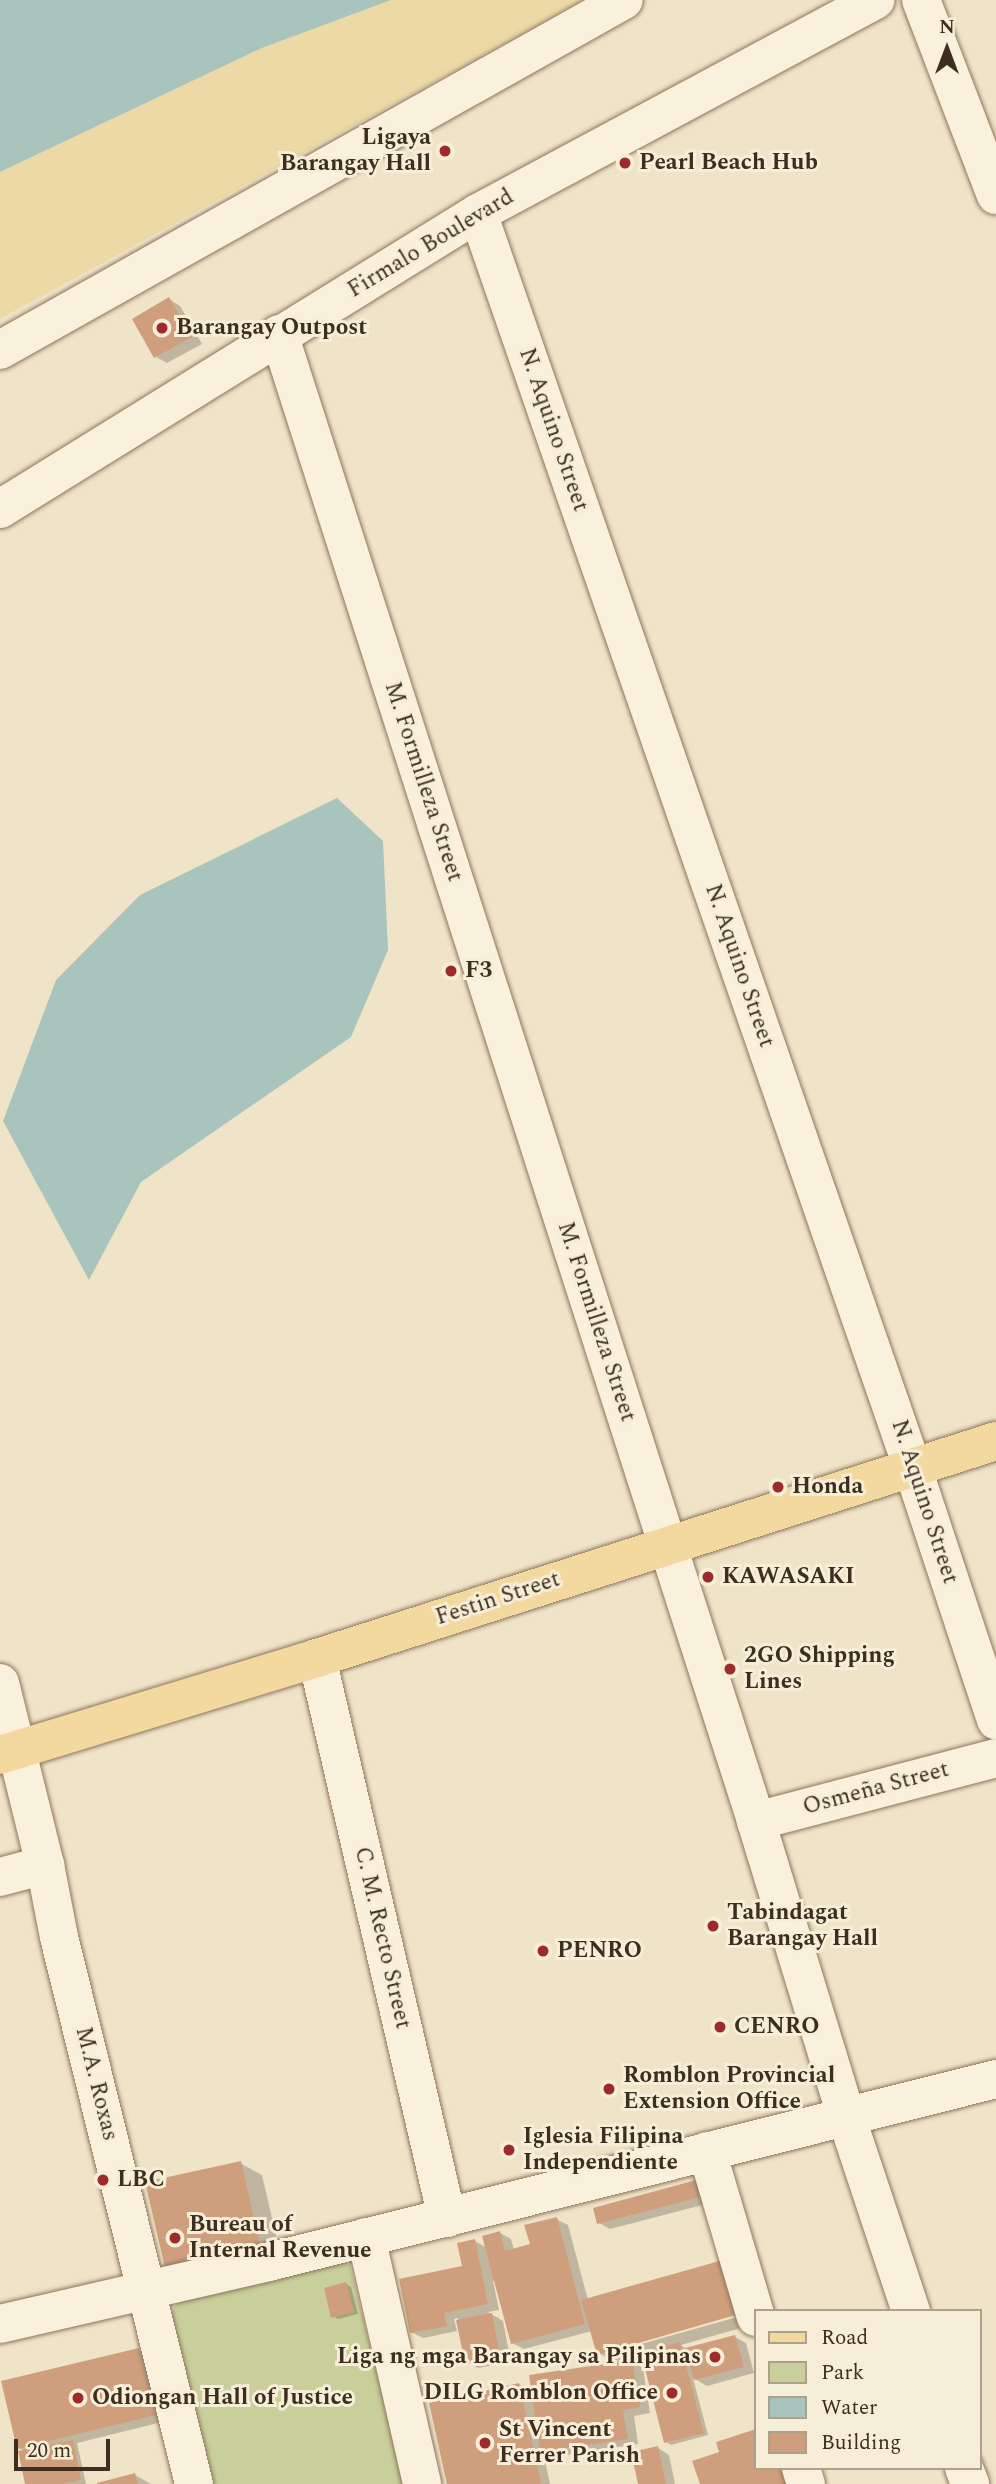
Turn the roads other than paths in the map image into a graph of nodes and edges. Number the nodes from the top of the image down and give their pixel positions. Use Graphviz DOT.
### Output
graph roads {
  1 [pos="624,0"];
  2 [pos="875,0"];
  3 [pos="921,0"];
  4 [pos="996,195"];
  5 [pos="478,214"];
  6 [pos="279,334"];
  7 [pos="0,349"];
  8 [pos="0,509"];
  9 [pos="996,1441"];
  10 [pos="912,1466"];
  11 [pos="667,1544"];
  12 [pos="317,1658"];
  13 [pos="0,1683"];
  14 [pos="996,1720"];
  15 [pos="9,1752"];
  16 [pos="996,1758"];
  17 [pos="755,1821"];
  18 [pos="45,1865"];
  19 [pos="0,1877"];
  20 [pos="996,2079"];
  21 [pos="846,2116"];
  22 [pos="707,2151"];
  23 [pos="447,2218"];
  24 [pos="366,2237"];
  25 [pos="149,2291"];
  26 [pos="910,2309"];
  27 [pos="754,2310"];
  28 [pos="0,2324"];
  29 [pos="194,2484"];
  30 [pos="422,2484"];
  1 -- 7 [label="street"];
  2 -- 5 [label="street, Firmalo Boulevard"];
  3 -- 4 [label="street"];
  5 -- 6 [label="street, Firmalo Boulevard"];
  5 -- 10 [label="street, N. Aquino Street"];
  6 -- 8 [label="street, Firmalo Boulevard"];
  6 -- 11 [label="street, M. Formilleza Street"];
  9 -- 10 [label="main road, Festin Street"];
  10 -- 11 [label="main road, Festin Street"];
  10 -- 14 [label="street, N. Aquino Street"];
  11 -- 12 [label="main road, Festin Street"];
  11 -- 17 [label="street, M. Formilleza Street"];
  12 -- 15 [label="main road, Festin Street"];
  12 -- 23 [label="street, C. M. Recto Street"];
  13 -- 15 [label="street, M.A. Roxas"];
  15 -- 18 [label="street, M.A. Roxas"];
  16 -- 17 [label="street, Osmeña Street"];
  17 -- 21 [label="street, M. Formilleza Street"];
  18 -- 19 [label="street"];
  18 -- 25 [label="street, M.A. Roxas"];
  20 -- 21 [label="street"];
  21 -- 22 [label="street"];
  21 -- 26 [label="street, M. Formilleza Street"];
  22 -- 23 [label="street"];
  22 -- 27 [label="street"];
  23 -- 24 [label="street"];
  24 -- 25 [label="street"];
  24 -- 30 [label="street"];
  25 -- 28 [label="street"];
  25 -- 29 [label="street, M.A. Roxas"];
}
